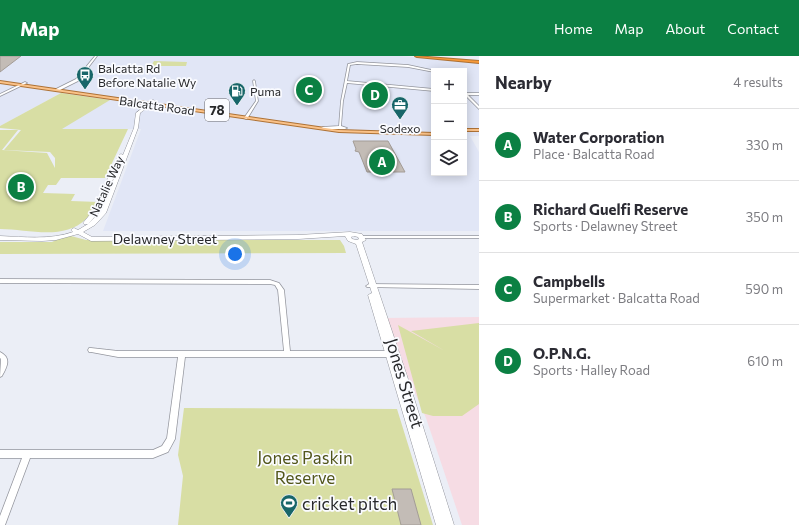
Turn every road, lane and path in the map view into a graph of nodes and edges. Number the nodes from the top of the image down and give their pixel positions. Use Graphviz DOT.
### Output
graph roads {
  1 [pos="96,56"];
  2 [pos="417,56"];
  3 [pos="478,62"];
  4 [pos="431,70"];
  5 [pos="0,79"];
  6 [pos="254,80"];
  7 [pos="0,82"];
  8 [pos="346,82"];
  9 [pos="26,83"];
  10 [pos="21,85"];
  11 [pos="63,88"];
  12 [pos="57,90"];
  13 [pos="431,90"];
  14 [pos="467,94"];
  15 [pos="479,94"];
  16 [pos="0,95"];
  17 [pos="467,96"];
  18 [pos="151,102"];
  19 [pos="479,108"];
  20 [pos="246,115"];
  21 [pos="339,127"];
  22 [pos="319,128"];
  23 [pos="431,130"];
  24 [pos="467,130"];
  25 [pos="479,130"];
  26 [pos="356,132"];
  27 [pos="431,134"];
  28 [pos="467,134"];
  29 [pos="479,134"];
  30 [pos="78,230"];
  31 [pos="479,237"];
  32 [pos="0,238"];
  33 [pos="355,239"];
  34 [pos="0,281"];
  35 [pos="371,286"];
  36 [pos="479,287"];
  37 [pos="91,350"];
  38 [pos="182,354"];
  39 [pos="288,354"];
  40 [pos="393,354"];
  41 [pos="0,355"];
  42 [pos="0,374"];
  43 [pos="0,454"];
  44 [pos="28,454"];
  45 [pos="2,525"];
  46 [pos="441,525"];
  47 [pos="448,525"];
  1 -- 11 [label="street"];
  2 -- 3 [label="highway"];
  4 -- 8 [label="street"];
  5 -- 9 [label="main road, Balcatta Road / 78"];
  6 -- 20 [label="street"];
  7 -- 10 [label="main road, Balcatta Road / 78"];
  8 -- 13 [label="street"];
  8 -- 21 [label="street"];
  9 -- 10 [label="street"];
  9 -- 11 [label="main road, Balcatta Road / 78"];
  10 -- 12 [label="main road, Balcatta Road / 78"];
  10 -- 16 [label="street"];
  11 -- 12 [label="street"];
  11 -- 18 [label="main road, Balcatta Road / 78"];
  12 -- 18 [label="main road, Balcatta Road / 78"];
  14 -- 15 [label="street"];
  17 -- 19 [label="street"];
  18 -- 20 [label="main road, Balcatta Road / 78"];
  18 -- 30 [label="street, Natalie Way"];
  18 -- 30 [label="street, Natalie Way"];
  20 -- 21 [label="main road, Balcatta Road / 78"];
  20 -- 22 [label="main road, Balcatta Road / 78"];
  21 -- 22 [label="street"];
  21 -- 23 [label="main road, Balcatta Road / 78"];
  21 -- 26 [label="street"];
  22 -- 26 [label="main road, Balcatta Road / 78"];
  24 -- 25 [label="main road"];
  26 -- 27 [label="main road, Balcatta Road / 78"];
  28 -- 29 [label="main road"];
  30 -- 32 [label="street, Delawney Street"];
  30 -- 33 [label="street, Delawney Street"];
  31 -- 33 [label="street, Delawney Street"];
  33 -- 35 [label="street, Jones Street"];
  34 -- 39 [label="street"];
  35 -- 36 [label="street"];
  35 -- 40 [label="street, Jones Street"];
  37 -- 38 [label="street"];
  38 -- 39 [label="street"];
  38 -- 44 [label="street"];
  39 -- 40 [label="street"];
  40 -- 46 [label="street, Jones Street"];
  40 -- 47 [label="street, Jones Street"];
  41 -- 42 [label="street"];
  43 -- 44 [label="street"];
  44 -- 45 [label="street"];
}
